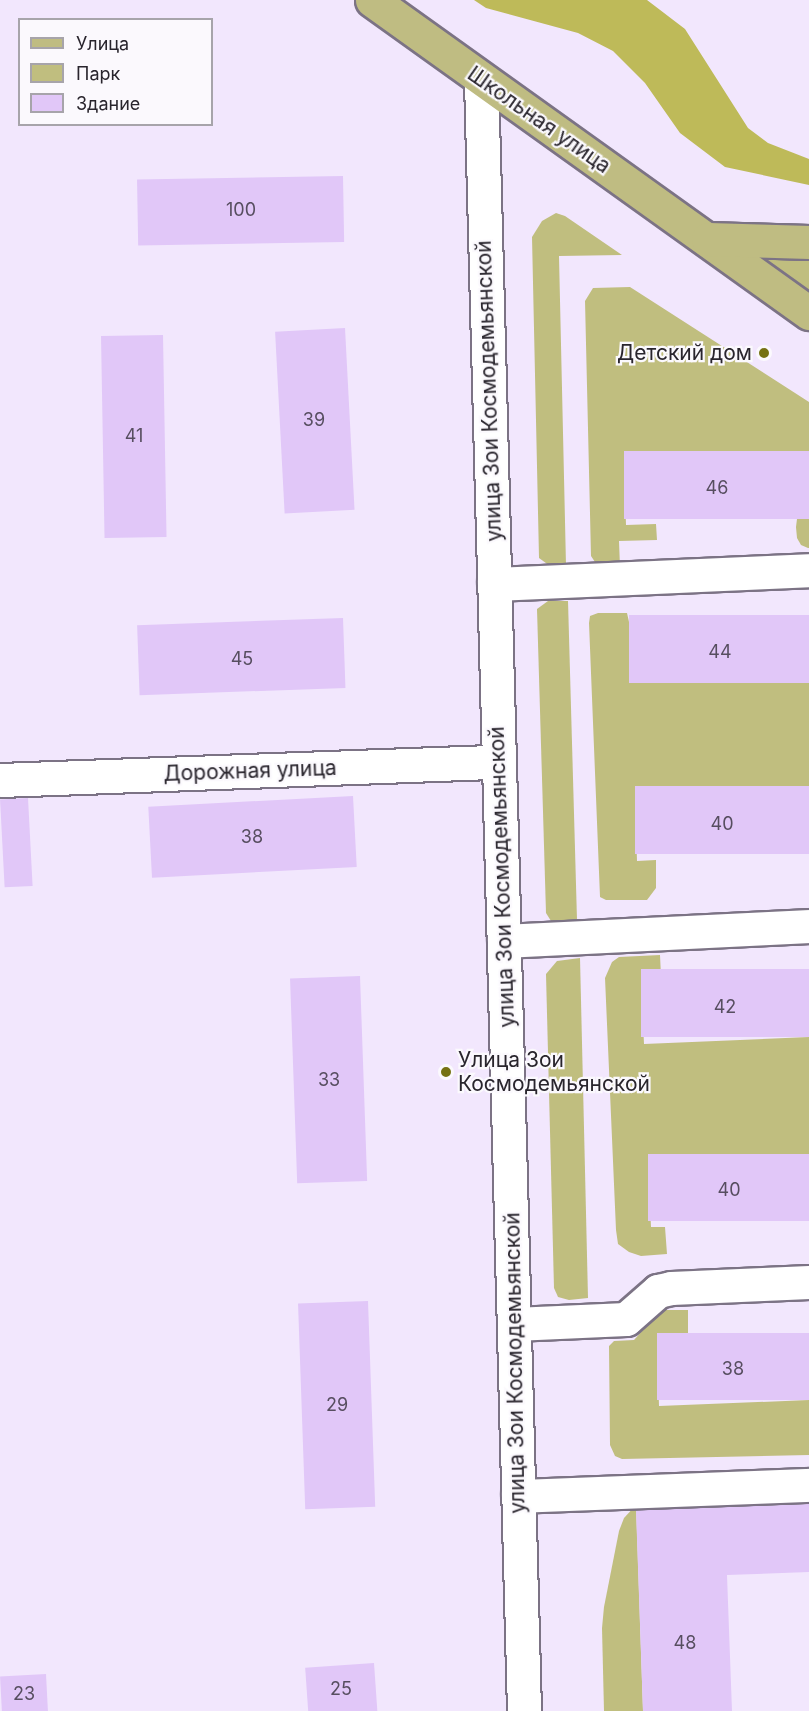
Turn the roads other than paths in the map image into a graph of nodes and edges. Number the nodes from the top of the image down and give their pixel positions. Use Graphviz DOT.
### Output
graph roads {
  1 [pos="372,0"];
  2 [pos="481,80"];
  3 [pos="708,239"];
  4 [pos="809,242"];
  5 [pos="809,313"];
  6 [pos="809,570"];
  7 [pos="494,585"];
  8 [pos="499,762"];
  9 [pos="0,780"];
  10 [pos="809,927"];
  11 [pos="504,941"];
  12 [pos="809,1282"];
  13 [pos="514,1324"];
  14 [pos="809,1485"];
  15 [pos="519,1496"];
  16 [pos="524,1711"];
  1 -- 2 [label="main road, Школьная улица"];
  2 -- 3 [label="main road, Школьная улица"];
  2 -- 7 [label="street, улица Зои Космодемьянской"];
  3 -- 4 [label="main road"];
  3 -- 5 [label="main road, Школьная улица"];
  6 -- 7 [label="street"];
  7 -- 8 [label="street, улица Зои Космодемьянской"];
  8 -- 9 [label="street, Дорожная улица"];
  8 -- 11 [label="street, улица Зои Космодемьянской"];
  10 -- 11 [label="street"];
  11 -- 13 [label="street, улица Зои Космодемьянской"];
  12 -- 13 [label="street"];
  13 -- 15 [label="street, улица Зои Космодемьянской"];
  14 -- 15 [label="street"];
  15 -- 16 [label="street, улица Зои Космодемьянской"];
}
